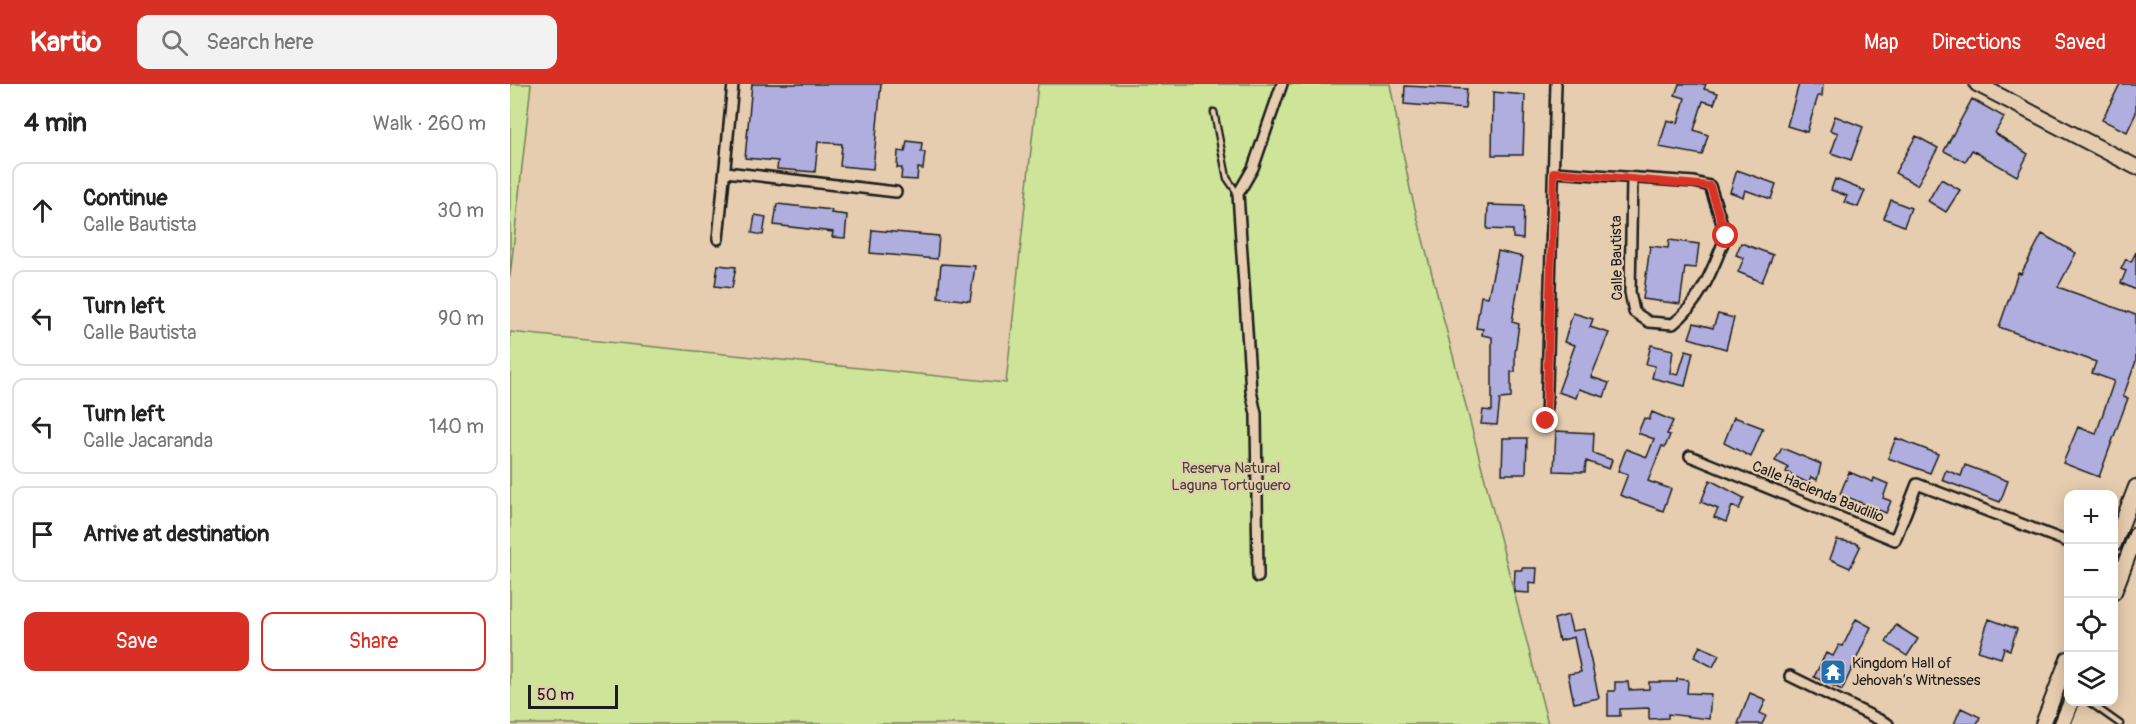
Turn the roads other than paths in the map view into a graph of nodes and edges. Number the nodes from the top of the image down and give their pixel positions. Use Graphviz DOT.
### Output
graph roads {
  1 [pos="733,84"];
  2 [pos="1282,84"];
  3 [pos="1556,84"];
  4 [pos="1977,84"];
  5 [pos="1214,112"];
  6 [pos="2136,167"];
  7 [pos="726,172"];
  8 [pos="1554,172"];
  9 [pos="1632,178"];
  10 [pos="896,192"];
  11 [pos="1238,194"];
  12 [pos="718,239"];
  13 [pos="1546,421"];
  14 [pos="1690,456"];
  15 [pos="2136,487"];
  16 [pos="2118,534"];
  17 [pos="2136,535"];
  18 [pos="2064,540"];
  19 [pos="1258,577"];
  20 [pos="2118,582"];
  21 [pos="1790,676"];
  22 [pos="2064,684"];
  23 [pos="2069,706"];
  24 [pos="2095,706"];
  25 [pos="1888,724"];
  26 [pos="2043,724"];
  27 [pos="2062,724"];
  28 [pos="2120,724"];
  1 -- 7 [label="street"];
  2 -- 11 [label="street"];
  3 -- 8 [label="street"];
  4 -- 6 [label="main road"];
  5 -- 11 [label="lane"];
  7 -- 10 [label="street"];
  7 -- 12 [label="street"];
  8 -- 9 [label="street, Calle Bautista"];
  8 -- 13 [label="street"];
  9 -- 9 [label="street, Calle Bautista"];
  11 -- 19 [label="street"];
  14 -- 18 [label="street, Calle Hacienda Baudilio"];
  15 -- 16 [label="main road"];
  17 -- 20 [label="main road"];
  21 -- 25 [label="street"];
  22 -- 26 [label="main road"];
  23 -- 27 [label="main road"];
  24 -- 28 [label="lane"];
}
